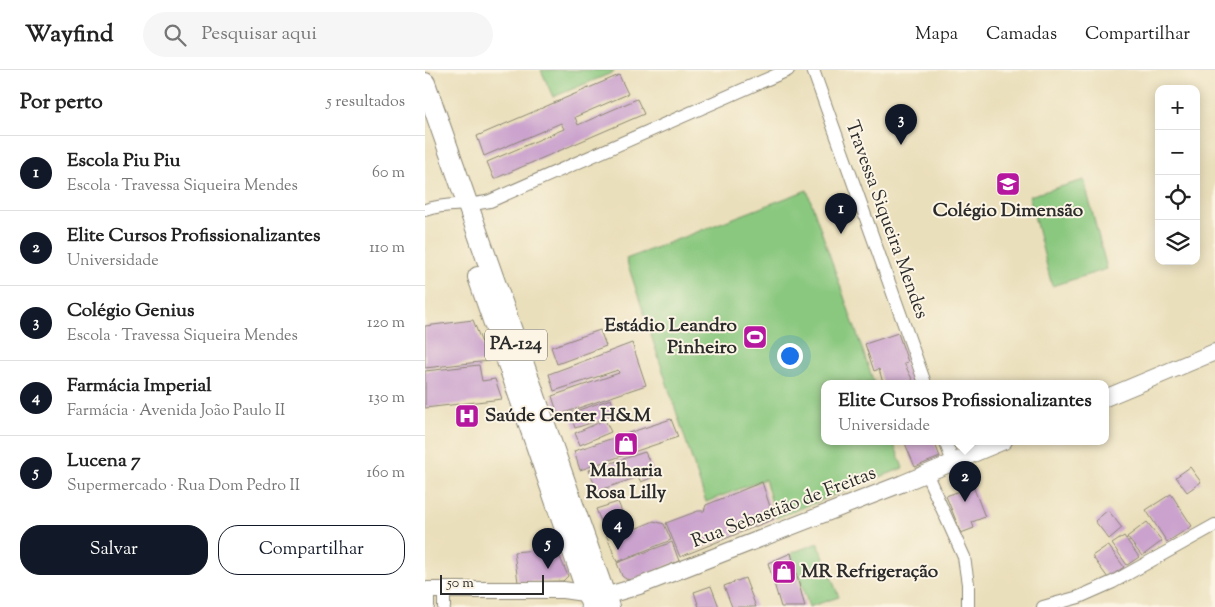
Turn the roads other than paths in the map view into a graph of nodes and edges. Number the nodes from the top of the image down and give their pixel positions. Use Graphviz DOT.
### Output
graph roads {
  1 [pos="788,70"];
  2 [pos="813,70"];
  3 [pos="425,83"];
  4 [pos="425,124"];
  5 [pos="460,205"];
  6 [pos="425,210"];
  7 [pos="1215,352"];
  8 [pos="924,380"];
  9 [pos="1109,396"];
  10 [pos="947,445"];
  11 [pos="994,445"];
  12 [pos="953,462"];
  13 [pos="926,473"];
  14 [pos="1215,525"];
  15 [pos="432,590"];
  16 [pos="598,601"];
  17 [pos="428,607"];
  18 [pos="444,607"];
  19 [pos="968,607"];
  20 [pos="1043,607"];
  1 -- 5 [label="street"];
  2 -- 8 [label="street, Travessa Siqueira Mendes"];
  3 -- 5 [label="main road, PA-124"];
  4 -- 5 [label="main road, PA-124"];
  5 -- 6 [label="street"];
  5 -- 16 [label="main road, PA-124"];
  7 -- 9 [label="street"];
  10 -- 12 [label="street"];
  11 -- 12 [label="street, Rua Sebastião de Freitas"];
  12 -- 13 [label="street, Rua Sebastião de Freitas"];
  13 -- 16 [label="street, Rua Sebastião de Freitas"];
  13 -- 19 [label="street"];
  14 -- 20 [label="street"];
  15 -- 16 [label="street"];
  15 -- 17 [label="street"];
  15 -- 18 [label="street"];
}
